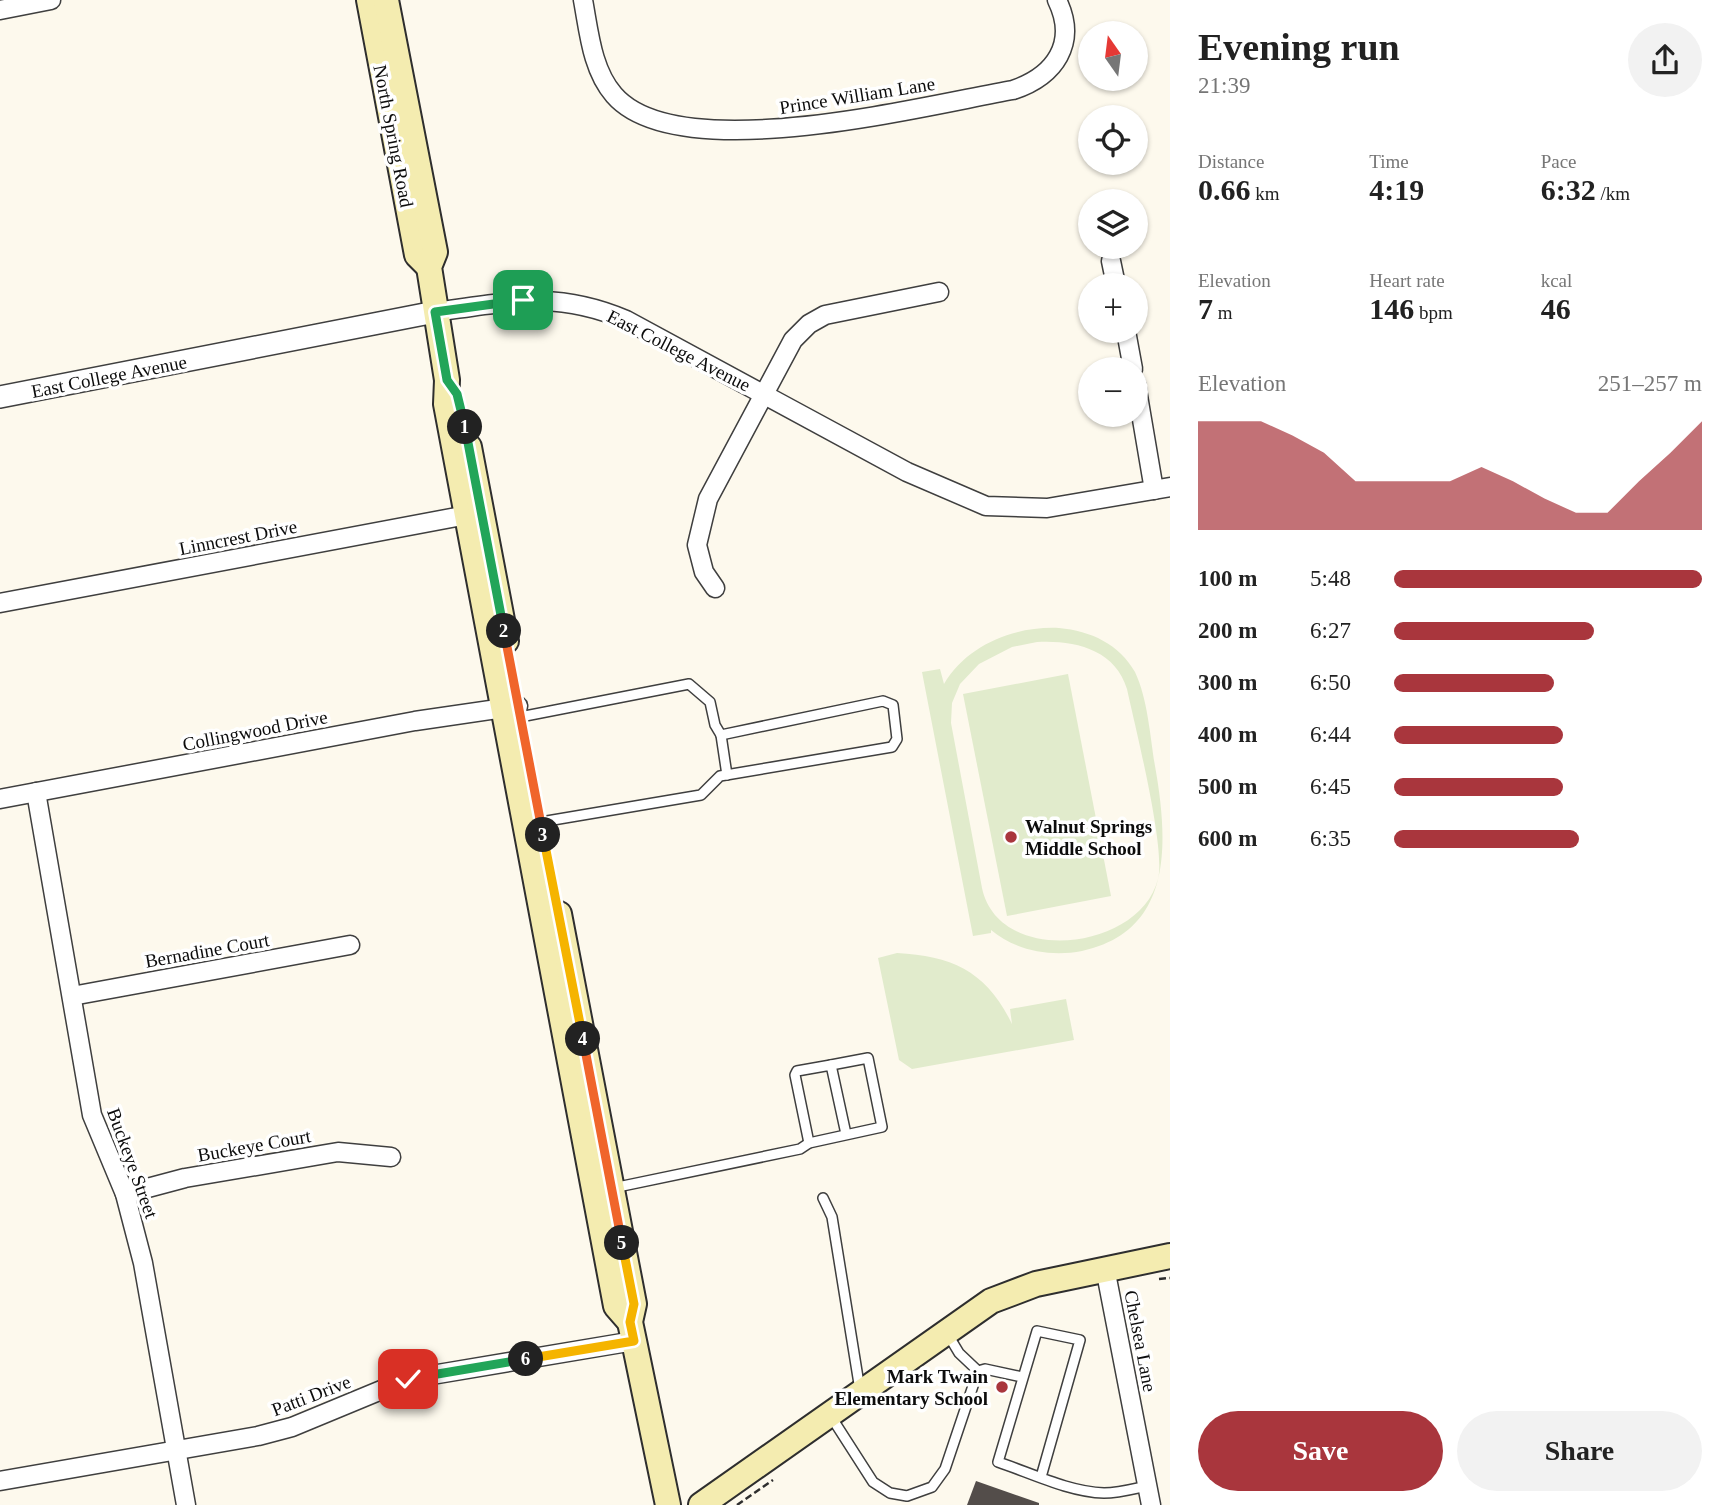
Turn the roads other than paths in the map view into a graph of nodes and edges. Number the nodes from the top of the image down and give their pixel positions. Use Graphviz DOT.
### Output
graph roads {
  1 [pos="51,0"];
  2 [pos="369,0"];
  3 [pos="386,0"];
  4 [pos="583,0"];
  5 [pos="1057,0"];
  6 [pos="0,10"];
  7 [pos="1111,261"];
  8 [pos="429,267"];
  9 [pos="1114,273"];
  10 [pos="939,292"];
  11 [pos="435,312"];
  12 [pos="764,394"];
  13 [pos="0,397"];
  14 [pos="1147,427"];
  15 [pos="1162,488"];
  16 [pos="474,514"];
  17 [pos="715,588"];
  18 [pos="0,603"];
  19 [pos="514,710"];
  20 [pos="721,735"];
  21 [pos="727,775"];
  22 [pos="36,792"];
  23 [pos="0,799"];
  24 [pos="535,820"];
  25 [pos="350,946"];
  26 [pos="72,996"];
  27 [pos="831,1065"];
  28 [pos="846,1135"];
  29 [pos="809,1143"];
  30 [pos="391,1157"];
  31 [pos="603,1190"];
  32 [pos="125,1194"];
  33 [pos="823,1198"];
  34 [pos="1170,1256"];
  35 [pos="1105,1268"];
  36 [pos="632,1331"];
  37 [pos="945,1331"];
  38 [pos="978,1371"];
  39 [pos="1022,1377"];
  40 [pos="860,1391"];
  41 [pos="829,1413"];
  42 [pos="177,1451"];
  43 [pos="1041,1477"];
  44 [pos="0,1481"];
  45 [pos="1147,1486"];
  46 [pos="186,1505"];
  47 [pos="668,1505"];
  48 [pos="701,1505"];
  49 [pos="1151,1505"];
  1 -- 6 [label="street"];
  2 -- 8 [label="main road, North Spring Road"];
  3 -- 8 [label="main road, North Spring Road"];
  4 -- 5 [label="street, Prince William Lane"];
  7 -- 9 [label="street"];
  8 -- 11 [label="main road, North Spring Road"];
  10 -- 12 [label="street"];
  11 -- 12 [label="street, East College Avenue"];
  11 -- 13 [label="street, East College Avenue"];
  11 -- 16 [label="main road, North Spring Road"];
  12 -- 15 [label="street, East College Avenue"];
  12 -- 17 [label="street"];
  14 -- 15 [label="street"];
  16 -- 18 [label="street, Linncrest Drive"];
  16 -- 19 [label="main road, North Spring Road"];
  19 -- 20 [label="lane"];
  19 -- 22 [label="street, Collingwood Drive"];
  19 -- 24 [label="main road, North Spring Road"];
  20 -- 21 [label="lane"];
  20 -- 21 [label="lane"];
  21 -- 24 [label="lane"];
  22 -- 23 [label="street, Collingwood Drive"];
  22 -- 26 [label="street, Buckeye Street"];
  24 -- 31 [label="main road, North Spring Road"];
  25 -- 26 [label="street, Bernadine Court"];
  26 -- 32 [label="street, Buckeye Street"];
  27 -- 28 [label="lane"];
  27 -- 28 [label="lane"];
  27 -- 29 [label="lane"];
  28 -- 29 [label="lane"];
  29 -- 31 [label="lane"];
  30 -- 32 [label="street, Buckeye Court"];
  31 -- 36 [label="main road, North Spring Road"];
  32 -- 42 [label="street, Buckeye Street"];
  33 -- 40 [label="lane"];
  34 -- 35 [label="main road"];
  35 -- 37 [label="main road"];
  35 -- 45 [label="street, Chelsea Lane"];
  36 -- 42 [label="street, Patti Drive"];
  36 -- 47 [label="main road, North Spring Road"];
  37 -- 38 [label="lane"];
  37 -- 40 [label="main road"];
  38 -- 39 [label="lane"];
  38 -- 41 [label="lane"];
  39 -- 43 [label="lane"];
  39 -- 43 [label="lane"];
  40 -- 41 [label="main road"];
  41 -- 48 [label="main road"];
  42 -- 44 [label="street, Patti Drive"];
  42 -- 46 [label="street, Buckeye Street"];
  43 -- 45 [label="lane"];
  45 -- 49 [label="street, Chelsea Lane"];
}
